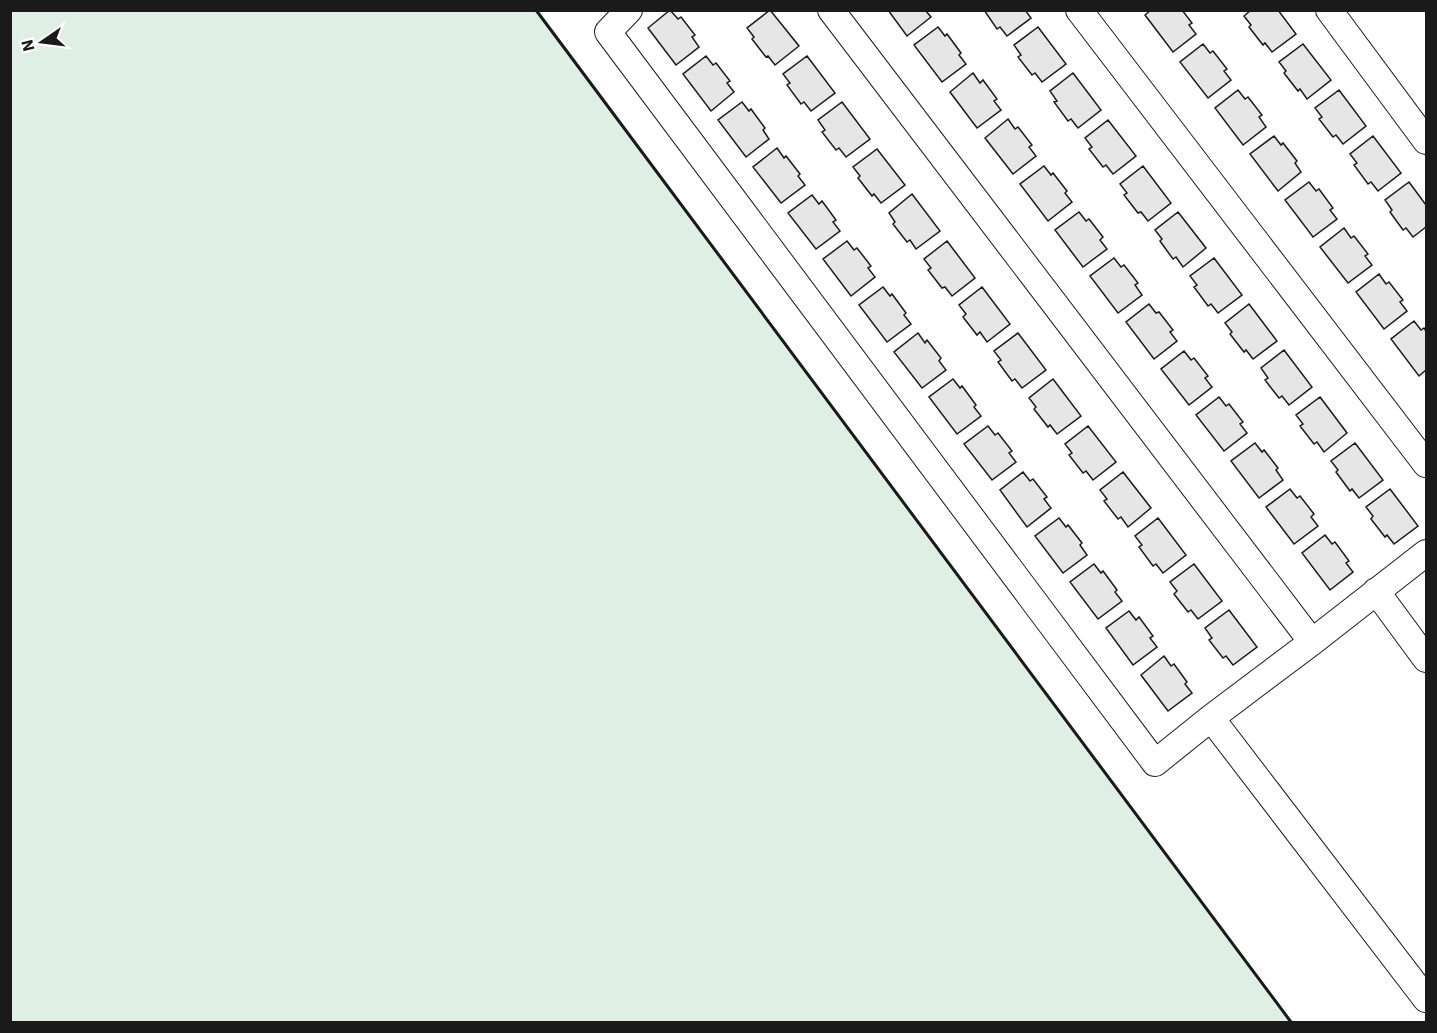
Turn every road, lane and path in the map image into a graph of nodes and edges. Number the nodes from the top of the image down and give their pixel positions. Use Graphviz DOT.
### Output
graph roads {
  1 [pos="629,10"];
  2 [pos="831,10"];
  3 [pos="1079,10"];
  4 [pos="1329,10"];
  5 [pos="1426,141"];
  6 [pos="1426,464"];
  7 [pos="1426,552"];
  8 [pos="1376,591"];
  9 [pos="1312,642"];
  10 [pos="1426,659"];
  11 [pos="1210,718"];
  12 [pos="1426,999"];
  1 -- 11 [label="street"];
  2 -- 9 [label="street"];
  3 -- 6 [label="street"];
  4 -- 5 [label="street"];
  7 -- 8 [label="street"];
  8 -- 9 [label="street"];
  8 -- 10 [label="street"];
  9 -- 11 [label="street"];
  11 -- 12 [label="street"];
}
